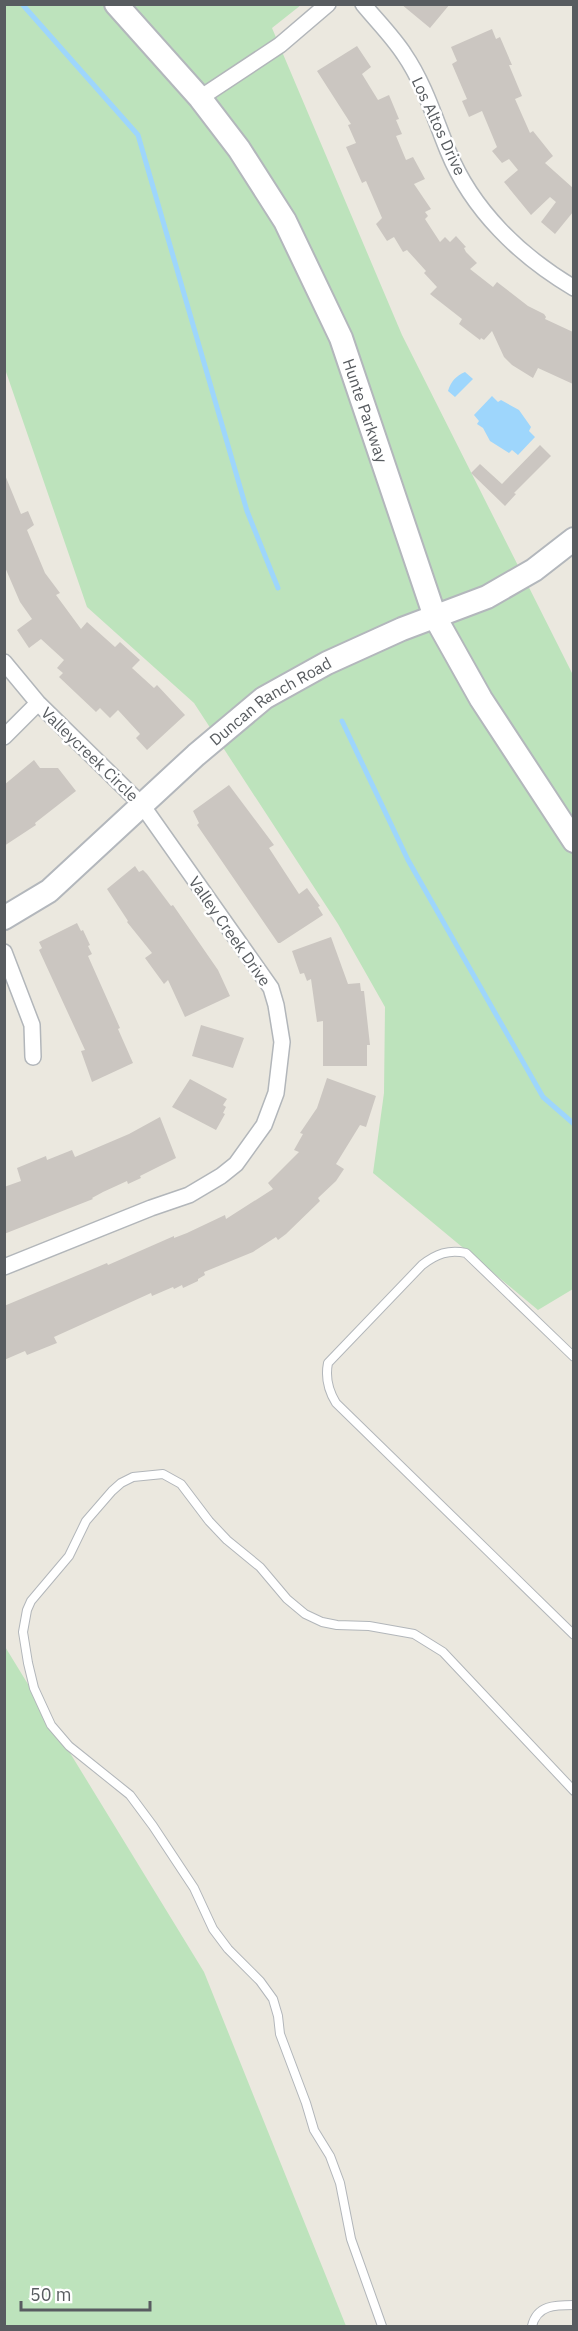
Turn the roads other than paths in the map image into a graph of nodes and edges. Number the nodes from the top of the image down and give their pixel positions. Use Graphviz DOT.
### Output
graph roads {
  1 [pos="116,4"];
  2 [pos="328,4"];
  3 [pos="363,4"];
  4 [pos="200,98"];
  5 [pos="573,288"];
  6 [pos="573,539"];
  7 [pos="435,617"];
  8 [pos="4,662"];
  9 [pos="38,704"];
  10 [pos="4,737"];
  11 [pos="142,805"];
  12 [pos="573,841"];
  13 [pos="4,918"];
  14 [pos="4,952"];
  15 [pos="33,1057"];
  16 [pos="4,1267"];
  17 [pos="573,1357"];
  18 [pos="573,1635"];
  19 [pos="573,1791"];
  20 [pos="573,2305"];
  21 [pos="382,2326"];
  22 [pos="532,2326"];
  1 -- 4 [label="street, Hunte Parkway"];
  2 -- 4 [label="street"];
  3 -- 5 [label="street, Los Altos Drive"];
  4 -- 7 [label="street, Hunte Parkway"];
  6 -- 7 [label="street, Duncan Ranch Road"];
  7 -- 11 [label="street, Duncan Ranch Road"];
  7 -- 12 [label="street, Hunte Parkway"];
  8 -- 9 [label="street, Valleycreek Circle"];
  9 -- 10 [label="street, Valleycreek Circle"];
  9 -- 11 [label="street, Valleycreek Circle"];
  11 -- 13 [label="street, Duncan Ranch Road"];
  11 -- 16 [label="street, Valley Creek Drive"];
  14 -- 15 [label="street"];
  17 -- 18 [label="lane"];
  19 -- 21 [label="lane"];
  20 -- 22 [label="lane"];
}
